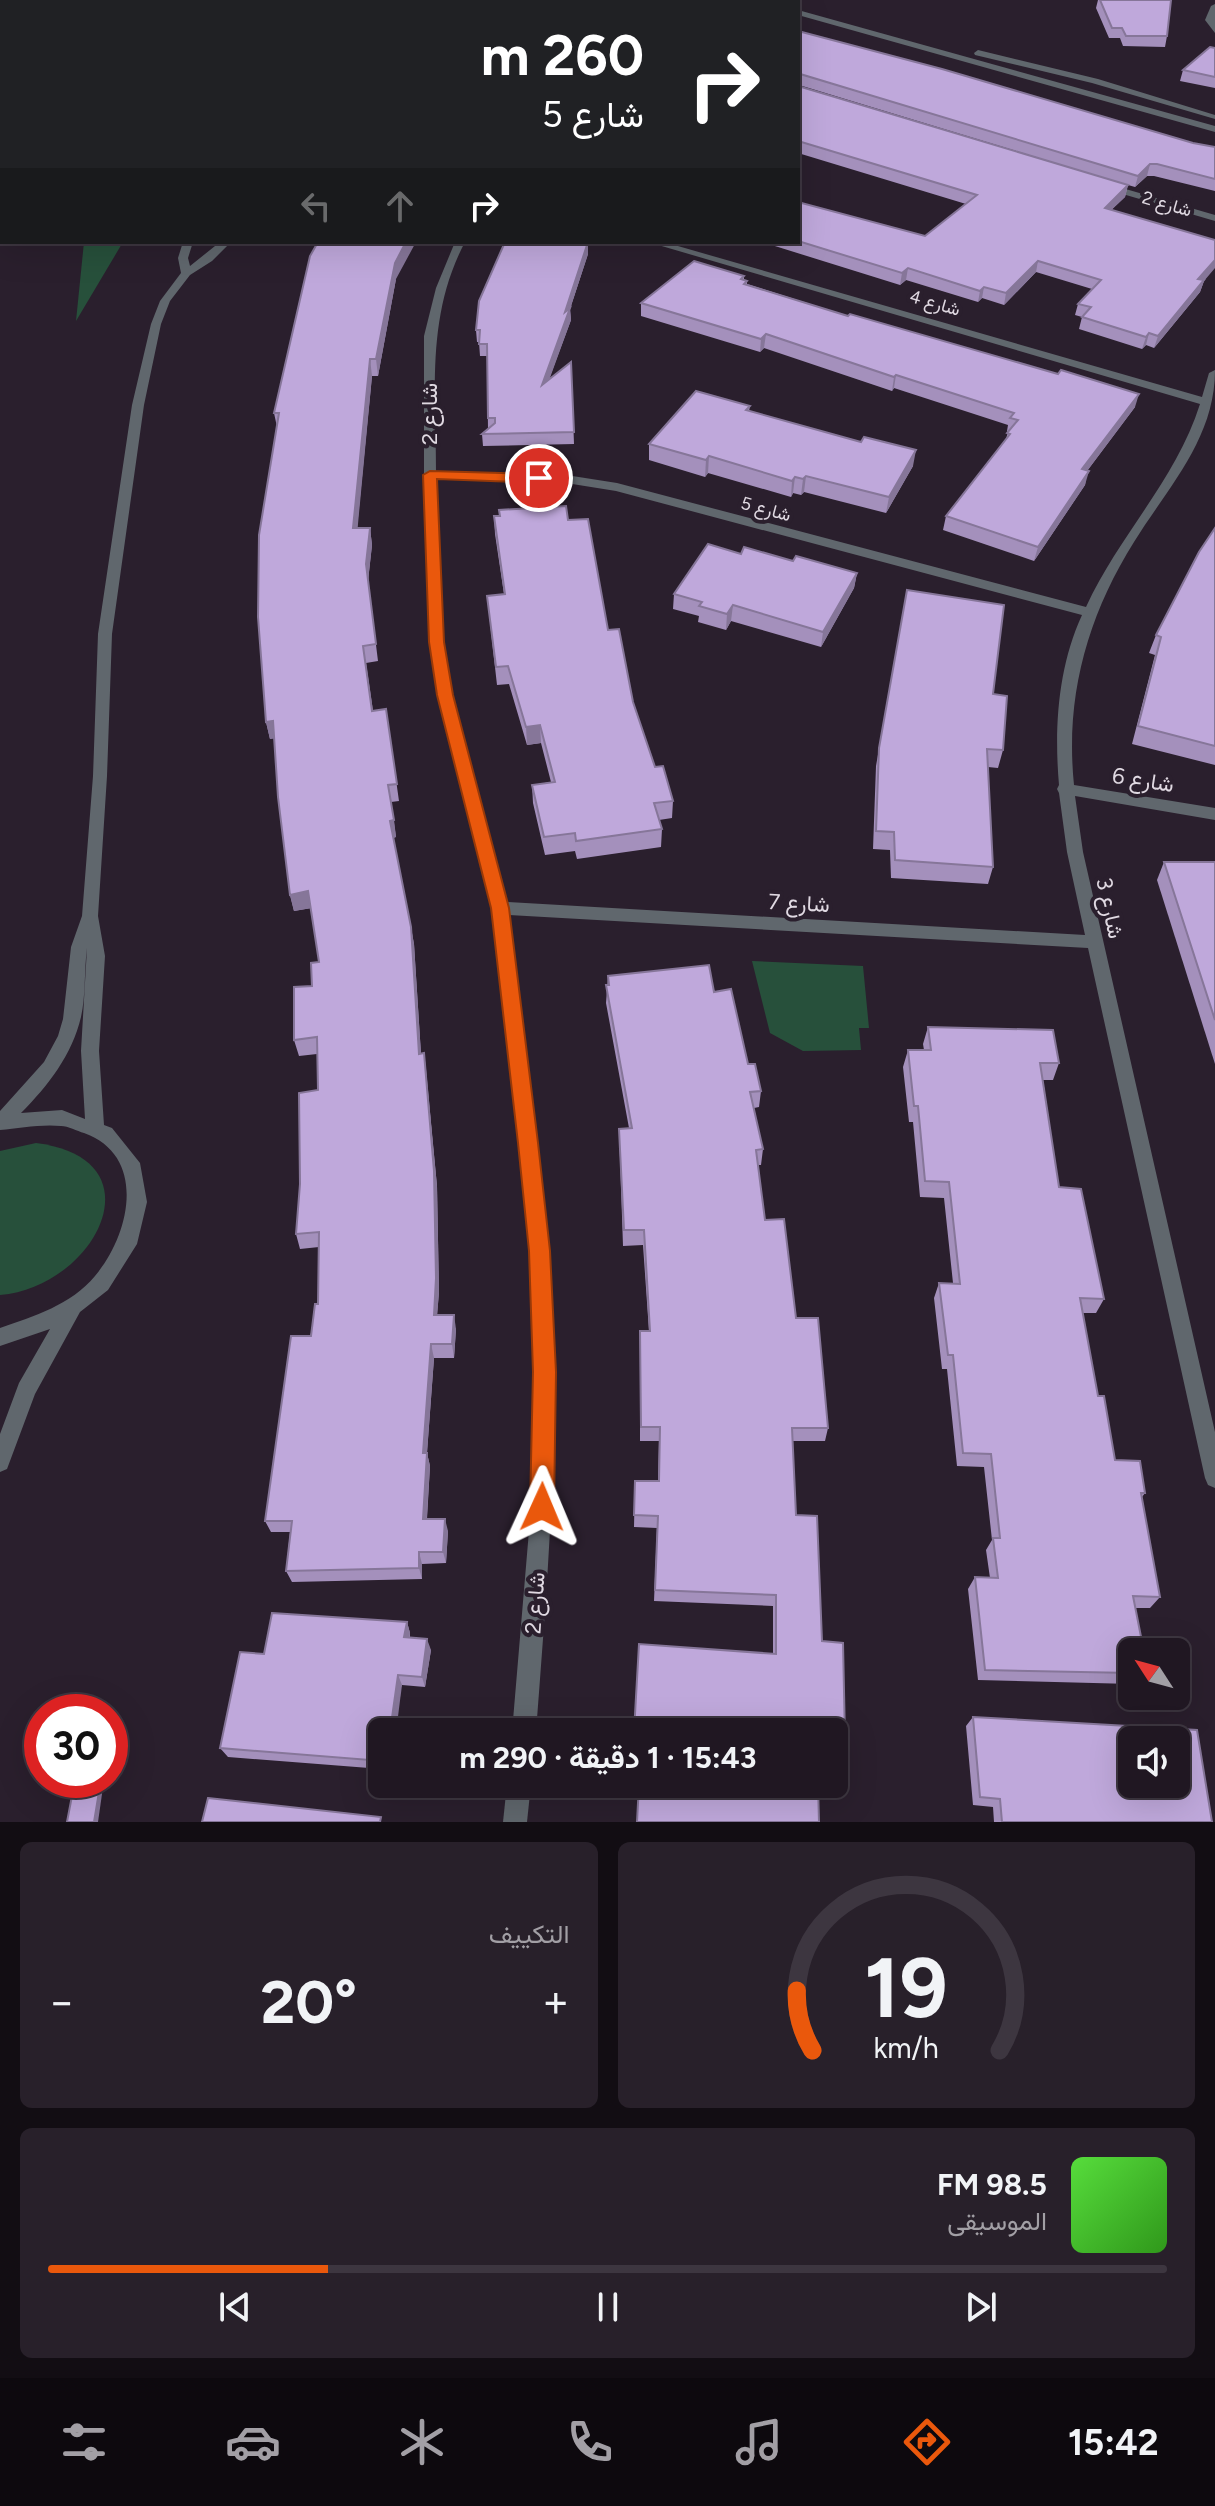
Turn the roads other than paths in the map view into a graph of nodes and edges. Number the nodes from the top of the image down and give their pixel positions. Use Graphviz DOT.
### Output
graph roads {
  1 [pos="800,5"];
  2 [pos="1215,6"];
  3 [pos="800,13"];
  4 [pos="1215,30"];
  5 [pos="1095,81"];
  6 [pos="1080,93"];
  7 [pos="1215,118"];
  8 [pos="1215,129"];
  9 [pos="1088,180"];
  10 [pos="1215,218"];
  11 [pos="187,244"];
  12 [pos="224,244"];
  13 [pos="459,244"];
  14 [pos="660,244"];
  15 [pos="186,273"];
  16 [pos="1215,373"];
  17 [pos="1206,402"];
  18 [pos="430,475"];
  19 [pos="1088,612"];
  20 [pos="1064,789"];
  21 [pos="1215,814"];
  22 [pos="500,908"];
  23 [pos="90,916"];
  24 [pos="1095,942"];
  25 [pos="0,1122"];
  26 [pos="95,1128"];
  27 [pos="70,1311"];
  28 [pos="0,1337"];
  29 [pos="0,1462"];
  30 [pos="1215,1478"];
  31 [pos="525,1718"];
  32 [pos="518,1798"];
  33 [pos="515,1822"];
  1 -- 5 [label="street"];
  2 -- 4 [label="street"];
  3 -- 6 [label="street"];
  5 -- 6 [label="street"];
  5 -- 7 [label="street"];
  6 -- 8 [label="street"];
  9 -- 10 [label="street, شارع 2"];
  11 -- 15 [label="street"];
  12 -- 15 [label="street"];
  13 -- 18 [label="street, شارع 2"];
  14 -- 17 [label="street, شارع 4"];
  15 -- 23 [label="street"];
  16 -- 17 [label="street, شارع 3"];
  17 -- 19 [label="street, شارع 3"];
  18 -- 19 [label="street, شارع 5"];
  18 -- 22 [label="street, شارع 2"];
  19 -- 20 [label="street, شارع 3"];
  20 -- 21 [label="street, شارع 6"];
  20 -- 24 [label="street, شارع 3"];
  22 -- 24 [label="street, شارع 7"];
  22 -- 31 [label="street, شارع 2"];
  23 -- 25 [label="street"];
  23 -- 26 [label="street"];
  24 -- 30 [label="street, شارع 3"];
  25 -- 26 [label="street"];
  26 -- 27 [label="street"];
  27 -- 28 [label="street"];
  27 -- 29 [label="street"];
  32 -- 33 [label="street"];
}
